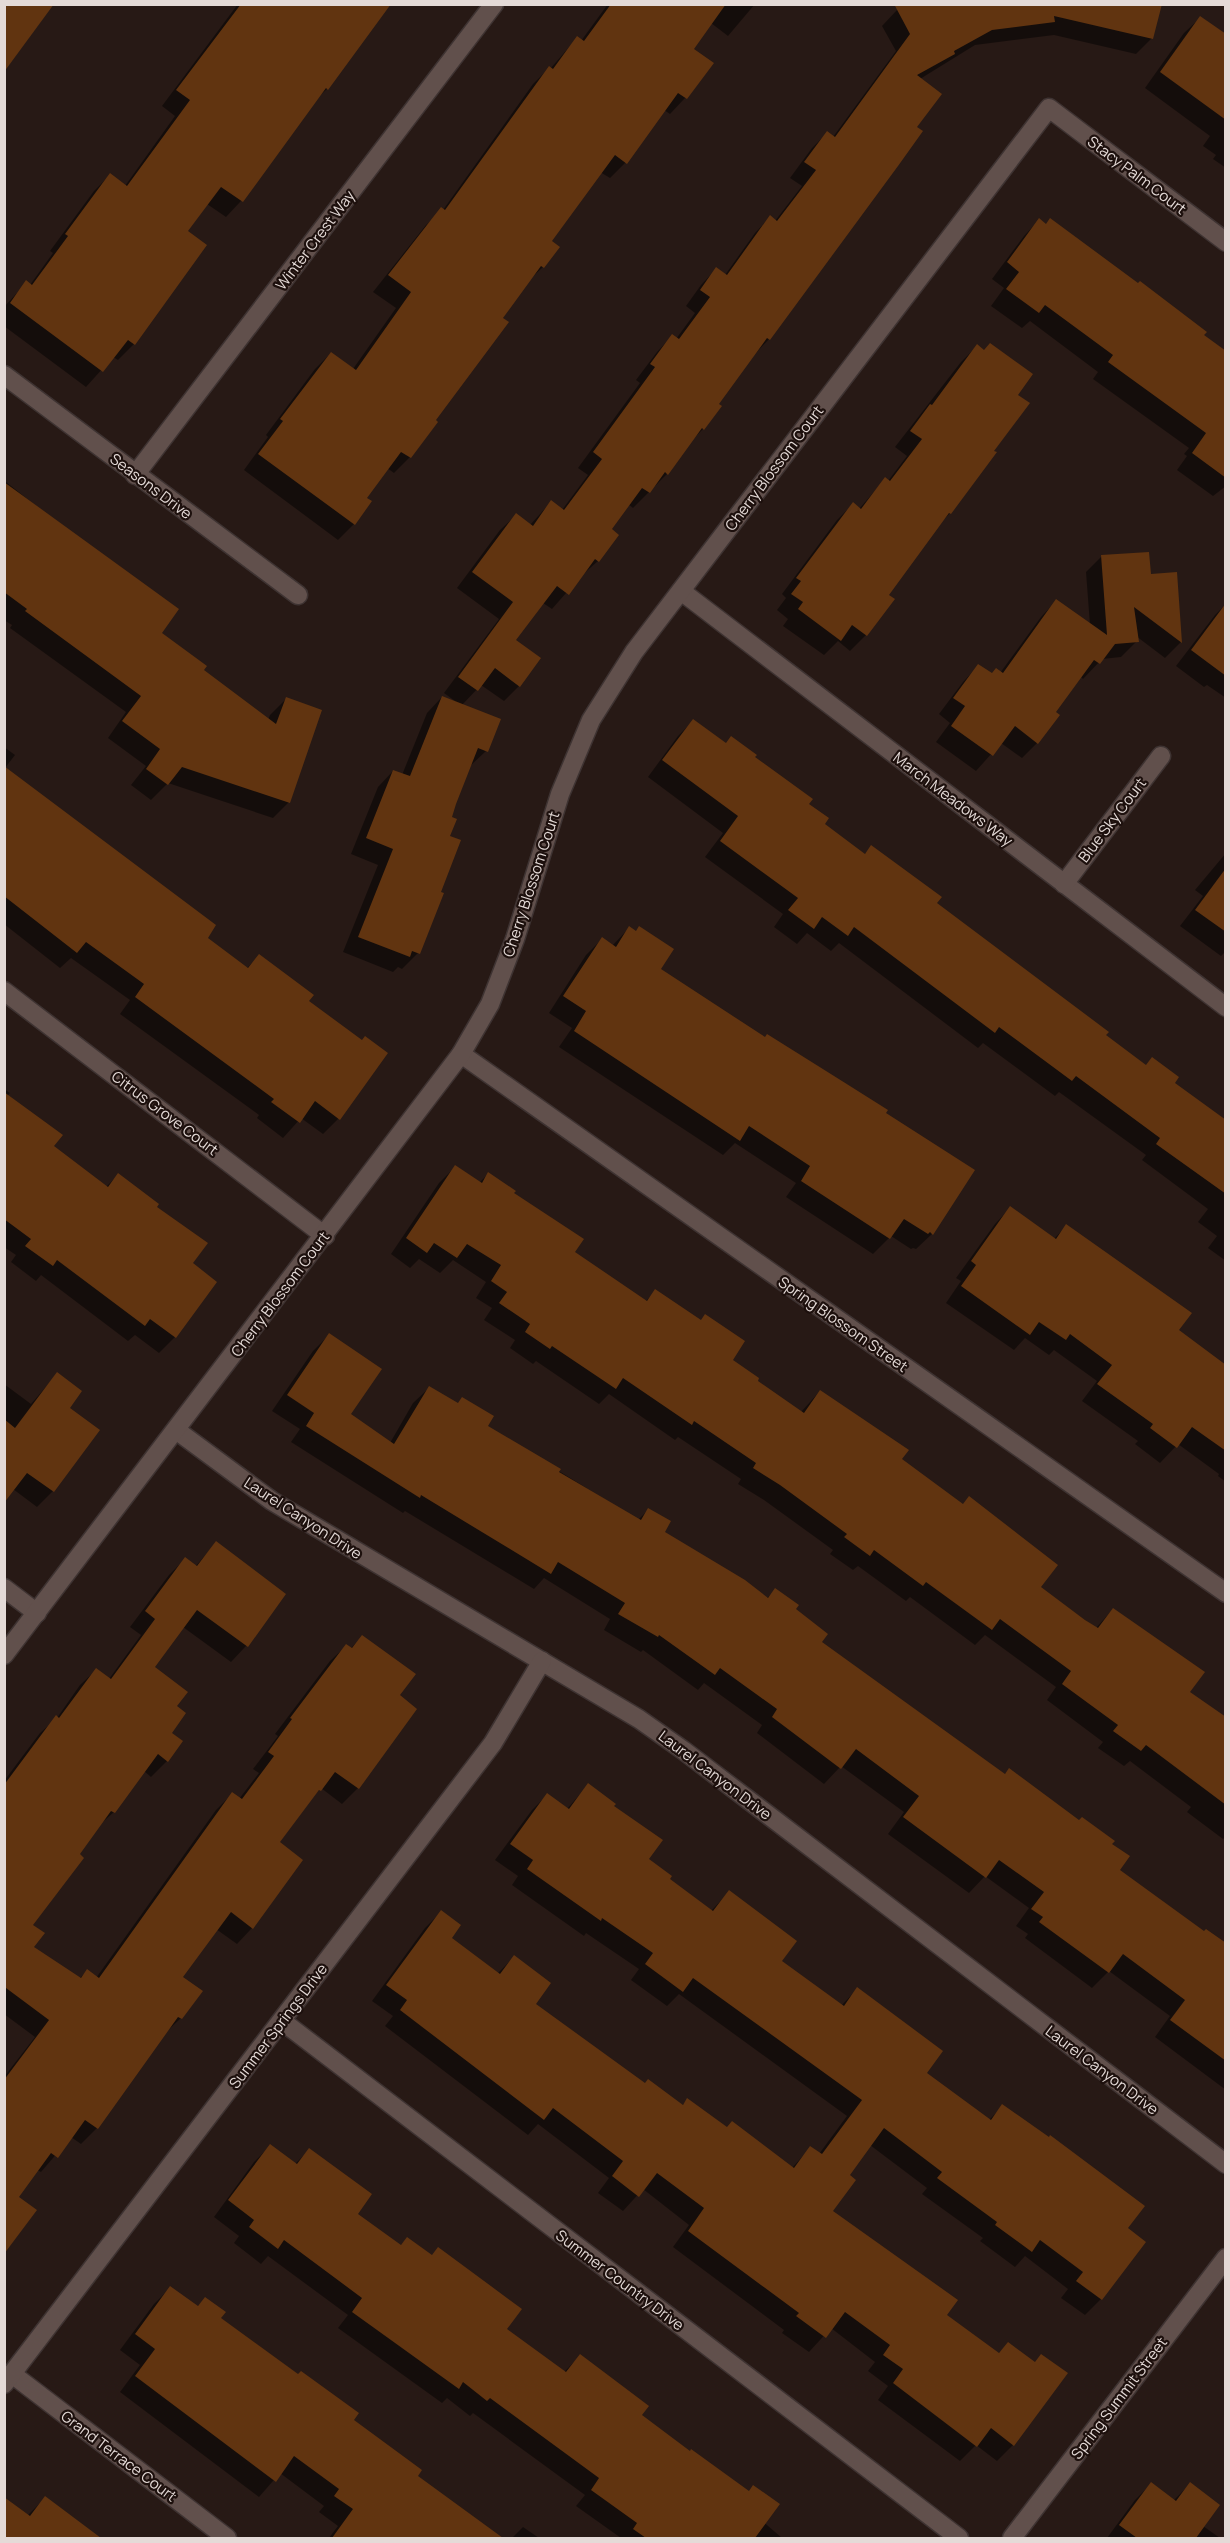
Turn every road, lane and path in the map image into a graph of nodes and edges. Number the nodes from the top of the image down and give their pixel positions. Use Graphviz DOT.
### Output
graph roads {
  1 [pos="494,4"];
  2 [pos="1049,108"];
  3 [pos="1226,242"];
  4 [pos="4,375"];
  5 [pos="135,475"];
  6 [pos="681,591"];
  7 [pos="298,595"];
  8 [pos="1161,756"];
  9 [pos="1064,884"];
  10 [pos="4,991"];
  11 [pos="1226,1007"];
  12 [pos="461,1054"];
  13 [pos="325,1236"];
  14 [pos="176,1430"];
  15 [pos="4,1588"];
  16 [pos="1226,1593"];
  17 [pos="37,1612"];
  18 [pos="4,1655"];
  19 [pos="542,1661"];
  20 [pos="282,2021"];
  21 [pos="1226,2164"];
  22 [pos="1226,2258"];
  23 [pos="8,2379"];
  24 [pos="227,2538"];
  25 [pos="959,2538"];
  26 [pos="1012,2538"];
  1 -- 5 [label="street, Winter Crest Way"];
  2 -- 3 [label="street, Stacy Palm Court"];
  2 -- 6 [label="street, Cherry Blossom Court"];
  4 -- 5 [label="street, Seasons Drive"];
  5 -- 7 [label="street, Seasons Drive"];
  6 -- 9 [label="street, March Meadows Way"];
  6 -- 12 [label="street, Cherry Blossom Court"];
  8 -- 9 [label="street, Blue Sky Court"];
  9 -- 11 [label="street, March Meadows Way"];
  10 -- 13 [label="street, Citrus Grove Court"];
  12 -- 13 [label="street, Cherry Blossom Court"];
  12 -- 16 [label="street, Spring Blossom Street"];
  13 -- 14 [label="street, Cherry Blossom Court"];
  14 -- 17 [label="street, Cherry Blossom Court"];
  14 -- 19 [label="street, Laurel Canyon Drive"];
  15 -- 17 [label="street"];
  17 -- 18 [label="street, Cherry Blossom Court"];
  19 -- 20 [label="street, Summer Springs Drive"];
  19 -- 21 [label="street, Laurel Canyon Drive"];
  20 -- 23 [label="street, Summer Springs Drive"];
  20 -- 25 [label="street, Summer Country Drive"];
  22 -- 26 [label="street, Spring Summit Street"];
  23 -- 24 [label="street, Grand Terrace Court"];
}
